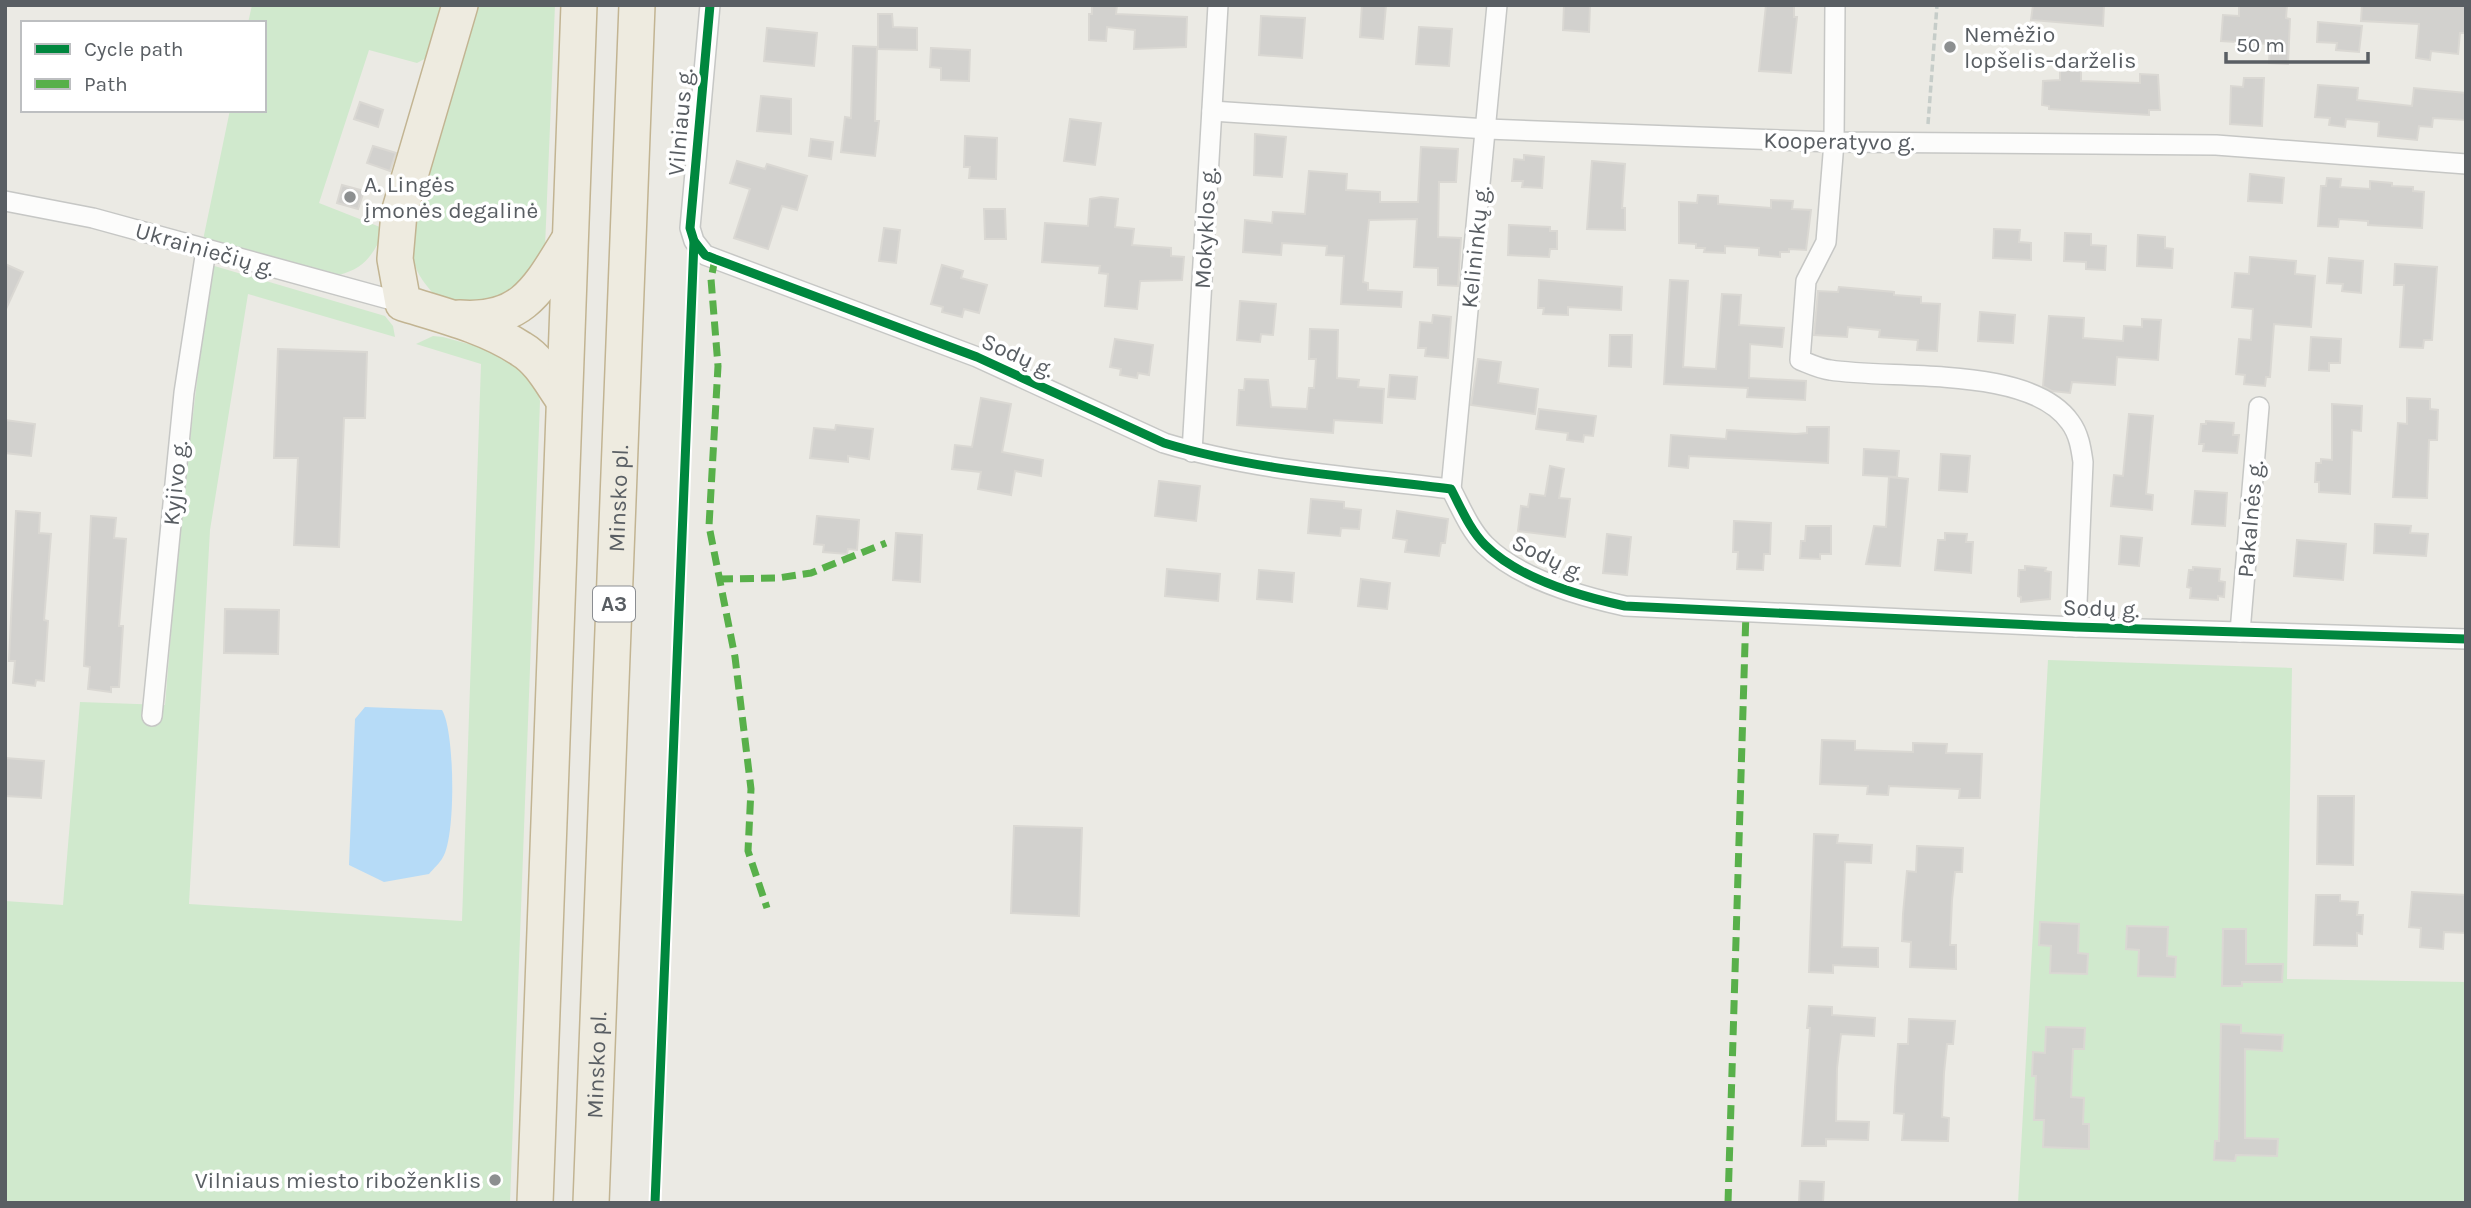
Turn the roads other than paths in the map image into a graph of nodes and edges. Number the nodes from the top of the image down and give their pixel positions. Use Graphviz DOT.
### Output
graph roads {
  1 [pos="460,5"];
  2 [pos="579,5"];
  3 [pos="637,5"];
  4 [pos="710,5"];
  5 [pos="1219,5"];
  6 [pos="1497,5"];
  7 [pos="1835,5"];
  8 [pos="1212,111"];
  9 [pos="1487,129"];
  10 [pos="1834,142"];
  11 [pos="2466,164"];
  12 [pos="5,201"];
  13 [pos="570,238"];
  14 [pos="694,242"];
  15 [pos="206,250"];
  16 [pos="403,303"];
  17 [pos="452,318"];
  18 [pos="564,399"];
  19 [pos="2259,407"];
  20 [pos="1192,452"];
  21 [pos="1451,489"];
  22 [pos="2076,627"];
  23 [pos="2240,632"];
  24 [pos="2466,639"];
  25 [pos="152,716"];
  26 [pos="535,1203"];
  27 [pos="591,1203"];
  1 -- 16 [label="highway"];
  2 -- 13 [label="highway"];
  3 -- 27 [label="highway, Minsko pl. / A3"];
  4 -- 14 [label="street, Vilniaus g."];
  5 -- 8 [label="street, Mokyklos g."];
  6 -- 9 [label="street, Kelininkų g."];
  7 -- 10 [label="street"];
  8 -- 9 [label="street, Kooperatyvo g."];
  8 -- 20 [label="street, Mokyklos g."];
  9 -- 10 [label="street, Kooperatyvo g."];
  9 -- 21 [label="street, Kelininkų g."];
  10 -- 11 [label="street, Kooperatyvo g."];
  10 -- 22 [label="street"];
  12 -- 15 [label="street, Ukrainiečių g."];
  13 -- 17 [label="highway"];
  13 -- 18 [label="highway"];
  14 -- 20 [label="street, Sodų g."];
  15 -- 16 [label="street, Ukrainiečių g."];
  15 -- 25 [label="street, Kyjivo g."];
  16 -- 17 [label="highway"];
  17 -- 18 [label="highway"];
  18 -- 26 [label="highway"];
  19 -- 23 [label="street, Pakalnės g."];
  20 -- 21 [label="street, Sodų g."];
  21 -- 22 [label="street, Sodų g."];
  22 -- 23 [label="street, Sodų g."];
  23 -- 24 [label="street, Sodų g."];
}
